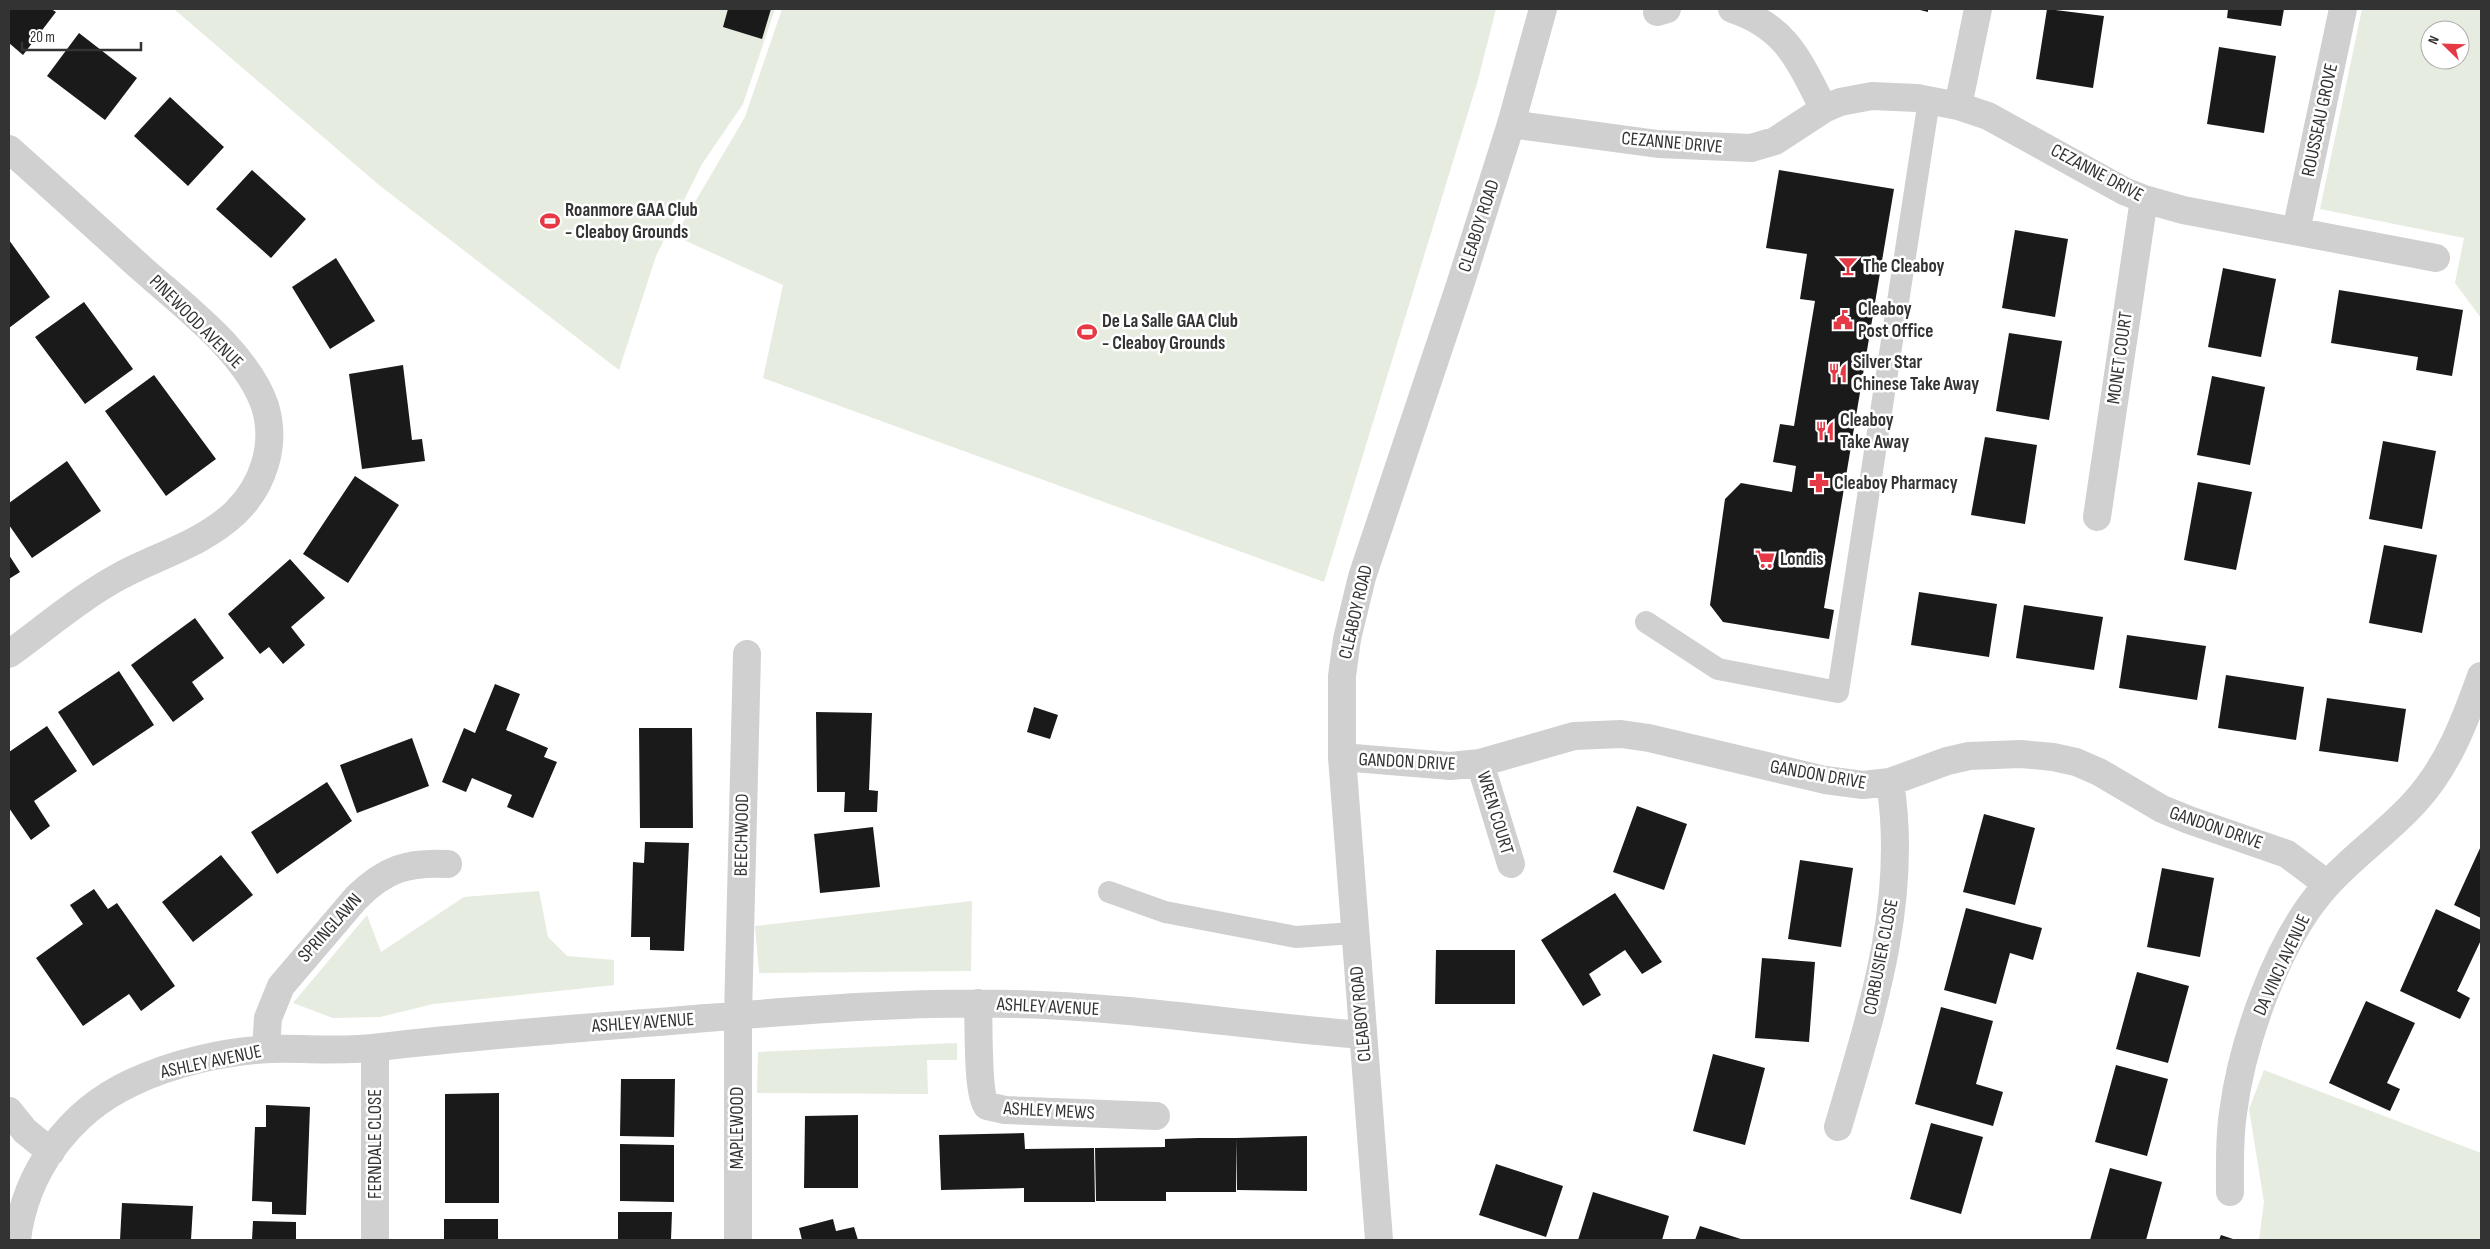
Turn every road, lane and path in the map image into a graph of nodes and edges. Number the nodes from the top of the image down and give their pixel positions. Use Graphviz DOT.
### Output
graph roads {
  1 [pos="1543,9"];
  2 [pos="1732,9"];
  3 [pos="1978,9"];
  4 [pos="2344,9"];
  5 [pos="1929,100"];
  6 [pos="1958,106"];
  7 [pos="1824,109"];
  8 [pos="1511,124"];
  9 [pos="9,149"];
  10 [pos="2144,200"];
  11 [pos="2296,231"];
  12 [pos="2436,258"];
  13 [pos="2097,517"];
  14 [pos="1646,622"];
  15 [pos="9,654"];
  16 [pos="747,654"];
  17 [pos="2481,676"];
  18 [pos="1342,757"];
  19 [pos="1480,763"];
  20 [pos="1890,782"];
  21 [pos="448,864"];
  22 [pos="1510,864"];
  23 [pos="2327,884"];
  24 [pos="1109,892"];
  25 [pos="1354,933"];
  26 [pos="978,1003"];
  27 [pos="738,1015"];
  28 [pos="1363,1035"];
  29 [pos="375,1048"];
  30 [pos="266,1050"];
  31 [pos="9,1111"];
  32 [pos="1156,1116"];
  33 [pos="1838,1128"];
  34 [pos="51,1152"];
  35 [pos="2230,1192"];
  36 [pos="17,1240"];
  37 [pos="375,1240"];
  38 [pos="738,1240"];
  39 [pos="1379,1240"];
  1 -- 8 [label="street, CLEABOY ROAD"];
  2 -- 7 [label="street"];
  3 -- 6 [label="street"];
  4 -- 11 [label="street, ROUSSEAU GROVE"];
  5 -- 6 [label="street, CEZANNE DRIVE"];
  5 -- 7 [label="street, CEZANNE DRIVE"];
  5 -- 14 [label="lane"];
  6 -- 10 [label="street, CEZANNE DRIVE"];
  7 -- 8 [label="street, CEZANNE DRIVE"];
  8 -- 18 [label="street, CLEABOY ROAD"];
  9 -- 15 [label="street, PINEWOOD AVENUE"];
  10 -- 11 [label="street, CEZANNE DRIVE"];
  10 -- 13 [label="street, MONET COURT"];
  11 -- 12 [label="street, CEZANNE DRIVE"];
  16 -- 27 [label="street, BEECHWOOD"];
  17 -- 23 [label="street, DA VINCI AVENUE"];
  18 -- 19 [label="street, GANDON DRIVE"];
  18 -- 25 [label="street, CLEABOY ROAD"];
  19 -- 20 [label="street, GANDON DRIVE"];
  19 -- 22 [label="street, WREN COURT"];
  20 -- 23 [label="street, GANDON DRIVE"];
  20 -- 33 [label="street, CORBUSIER CLOSE"];
  21 -- 30 [label="street, SPRINGLAWN"];
  23 -- 35 [label="street, DA VINCI AVENUE"];
  24 -- 25 [label="lane"];
  25 -- 28 [label="street, CLEABOY ROAD"];
  26 -- 27 [label="street, ASHLEY AVENUE"];
  26 -- 28 [label="street, ASHLEY AVENUE"];
  26 -- 32 [label="street, ASHLEY MEWS"];
  27 -- 29 [label="street, ASHLEY AVENUE"];
  27 -- 38 [label="street, MAPLEWOOD"];
  28 -- 39 [label="street, CLEABOY ROAD"];
  29 -- 30 [label="street, ASHLEY AVENUE"];
  29 -- 37 [label="street, FERNDALE CLOSE"];
  30 -- 34 [label="street, ASHLEY AVENUE"];
  31 -- 34 [label="street"];
  34 -- 36 [label="street, ASHLEY AVENUE"];
}
